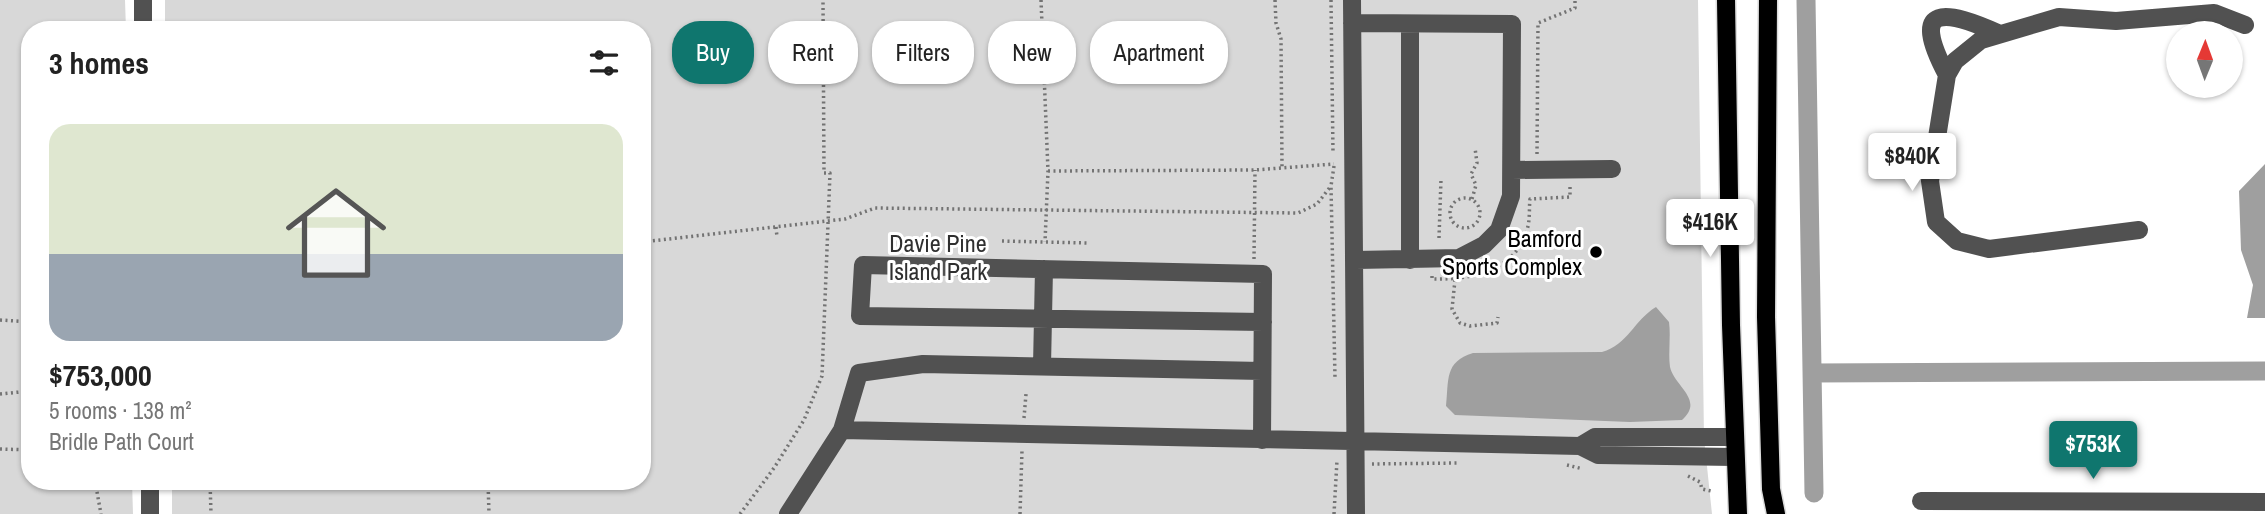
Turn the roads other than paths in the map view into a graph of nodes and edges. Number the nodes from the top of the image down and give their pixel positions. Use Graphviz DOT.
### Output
graph roads {
  1 [pos="143,0"];
  2 [pos="1352,0"];
  3 [pos="1726,0"];
  4 [pos="1768,0"];
  5 [pos="2059,9"];
  6 [pos="144,21"];
  7 [pos="1352,23"];
  8 [pos="1410,24"];
  9 [pos="2245,25"];
  10 [pos="2000,34"];
  11 [pos="1947,75"];
  12 [pos="1612,169"];
  13 [pos="1511,170"];
  14 [pos="2139,230"];
  15 [pos="1356,260"];
  16 [pos="1410,260"];
  17 [pos="1044,269"];
  18 [pos="1043,319"];
  19 [pos="1263,322"];
  20 [pos="1042,366"];
  21 [pos="1262,371"];
  22 [pos="842,430"];
  23 [pos="1733,437"];
  24 [pos="1262,440"];
  25 [pos="1358,442"];
  26 [pos="1580,446"];
  27 [pos="1734,457"];
  28 [pos="150,490"];
  29 [pos="1921,501"];
  30 [pos="2265,502"];
  31 [pos="2079,507"];
  32 [pos="150,514"];
  33 [pos="788,514"];
  34 [pos="1356,514"];
  35 [pos="1738,514"];
  36 [pos="1776,514"];
  1 -- 6 [label="street"];
  2 -- 7 [label="street"];
  3 -- 23 [label="main road"];
  4 -- 36 [label="main road"];
  5 -- 9 [label="street"];
  5 -- 10 [label="street"];
  7 -- 8 [label="street"];
  7 -- 15 [label="street"];
  8 -- 13 [label="street"];
  8 -- 16 [label="street"];
  10 -- 11 [label="street"];
  10 -- 11 [label="street"];
  11 -- 14 [label="street"];
  12 -- 13 [label="street"];
  13 -- 16 [label="street"];
  15 -- 16 [label="street"];
  15 -- 25 [label="street"];
  17 -- 18 [label="street"];
  17 -- 18 [label="street"];
  17 -- 19 [label="street"];
  18 -- 19 [label="street"];
  18 -- 20 [label="street"];
  19 -- 21 [label="street"];
  20 -- 21 [label="street"];
  20 -- 22 [label="street"];
  21 -- 24 [label="street"];
  22 -- 24 [label="street"];
  22 -- 33 [label="street"];
  23 -- 26 [label="street"];
  23 -- 27 [label="main road"];
  24 -- 25 [label="street"];
  25 -- 26 [label="street"];
  25 -- 34 [label="street"];
  26 -- 27 [label="street"];
  27 -- 35 [label="main road"];
  28 -- 32 [label="street"];
  29 -- 31 [label="street"];
  30 -- 31 [label="street"];
}
